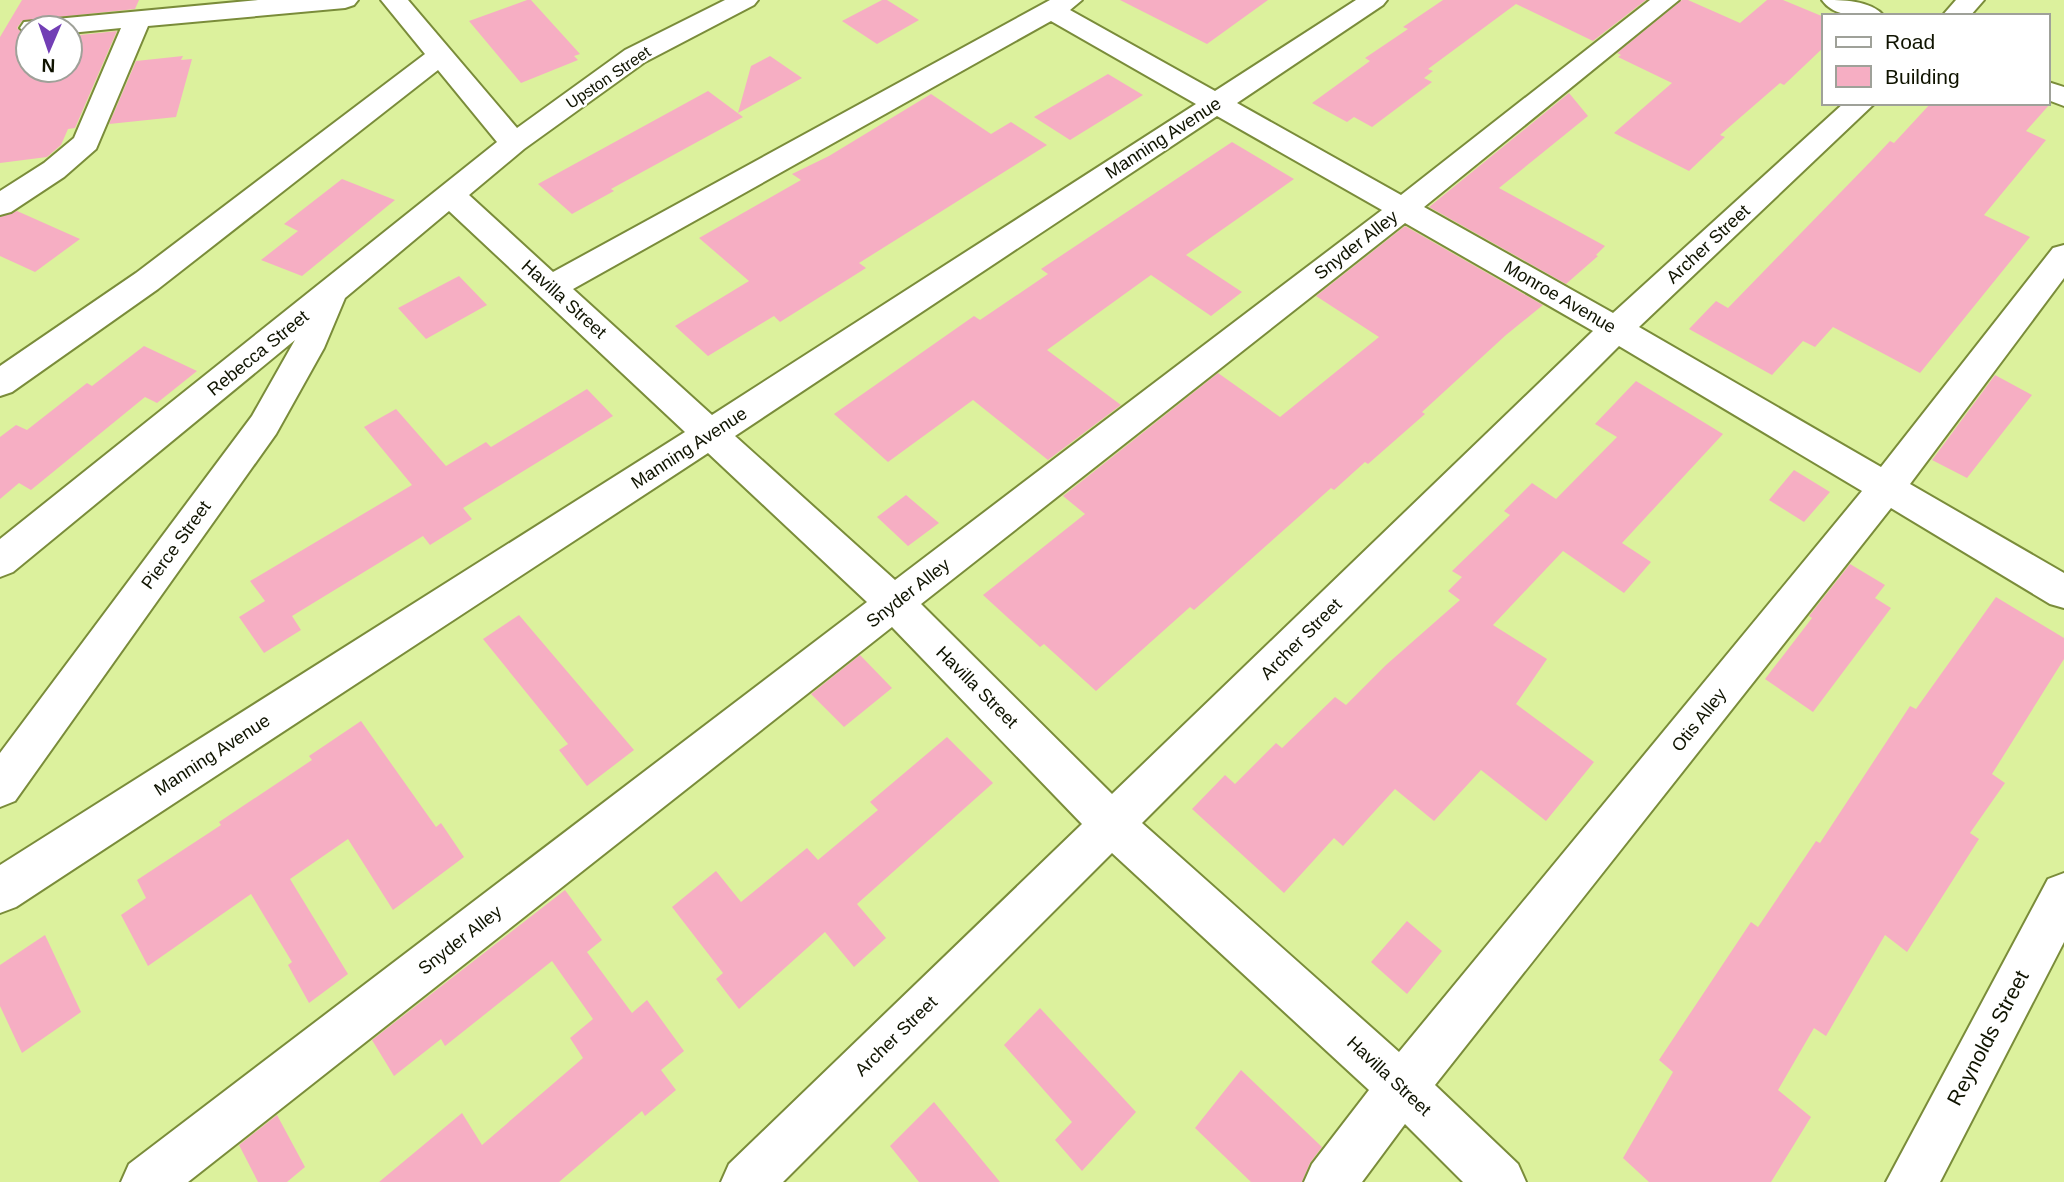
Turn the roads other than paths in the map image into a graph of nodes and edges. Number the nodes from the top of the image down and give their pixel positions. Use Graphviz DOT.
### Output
graph roads {
  1 [pos="345,0"];
  2 [pos="394,0"];
  3 [pos="745,0"];
  4 [pos="1374,0"];
  5 [pos="1667,0"];
  6 [pos="1835,0"];
  7 [pos="1971,0"];
  8 [pos="1060,5"];
  9 [pos="1866,14"];
  10 [pos="1957,14"];
  11 [pos="138,18"];
  12 [pos="84,23"];
  13 [pos="440,55"];
  14 [pos="1218,103"];
  15 [pos="1859,105"];
  16 [pos="514,143"];
  17 [pos="450,195"];
  18 [pos="0,205"];
  19 [pos="1404,208"];
  20 [pos="2064,256"];
  21 [pos="551,287"];
  22 [pos="334,291"];
  23 [pos="1616,329"];
  24 [pos="0,383"];
  25 [pos="712,433"];
  26 [pos="1886,488"];
  27 [pos="0,561"];
  28 [pos="2064,592"];
  29 [pos="894,603"];
  30 [pos="0,787"];
  31 [pos="1112,824"];
  32 [pos="0,891"];
  33 [pos="2064,895"];
  34 [pos="1402,1087"];
  35 [pos="147,1182"];
  36 [pos="747,1182"];
  37 [pos="1330,1182"];
  38 [pos="1500,1182"];
  39 [pos="1912,1182"];
  1 -- 11 [label="street"];
  2 -- 13 [label="street"];
  3 -- 16 [label="street, Upston Street"];
  4 -- 14 [label="street, Manning Avenue"];
  5 -- 19 [label="street, Snyder Alley"];
  6 -- 9 [label="street"];
  7 -- 10 [label="street"];
  8 -- 14 [label="street, Monroe Avenue"];
  8 -- 21 [label="street"];
  11 -- 12 [label="street"];
  11 -- 18 [label="street"];
  13 -- 16 [label="street"];
  13 -- 24 [label="street"];
  14 -- 19 [label="street, Monroe Avenue"];
  14 -- 25 [label="street, Manning Avenue"];
  15 -- 23 [label="street, Archer Street"];
  16 -- 17 [label="street, Rebecca Street"];
  17 -- 21 [label="street, Havilla Street"];
  17 -- 22 [label="street, Rebecca Street"];
  19 -- 23 [label="street, Monroe Avenue"];
  19 -- 29 [label="street, Snyder Alley"];
  20 -- 26 [label="street, Otis Alley"];
  21 -- 25 [label="street, Havilla Street"];
  22 -- 27 [label="street, Rebecca Street"];
  22 -- 30 [label="street, Pierce Street"];
  23 -- 26 [label="street, Monroe Avenue"];
  23 -- 31 [label="street, Archer Street"];
  25 -- 29 [label="street, Havilla Street"];
  25 -- 32 [label="street, Manning Avenue"];
  26 -- 28 [label="street, Monroe Avenue"];
  26 -- 34 [label="street, Otis Alley"];
  29 -- 31 [label="street, Havilla Street"];
  29 -- 35 [label="street, Snyder Alley"];
  31 -- 34 [label="street, Havilla Street"];
  31 -- 36 [label="street, Archer Street"];
  33 -- 39 [label="street, Reynolds Street"];
  34 -- 37 [label="street, Otis Alley"];
  34 -- 38 [label="street, Havilla Street"];
}
